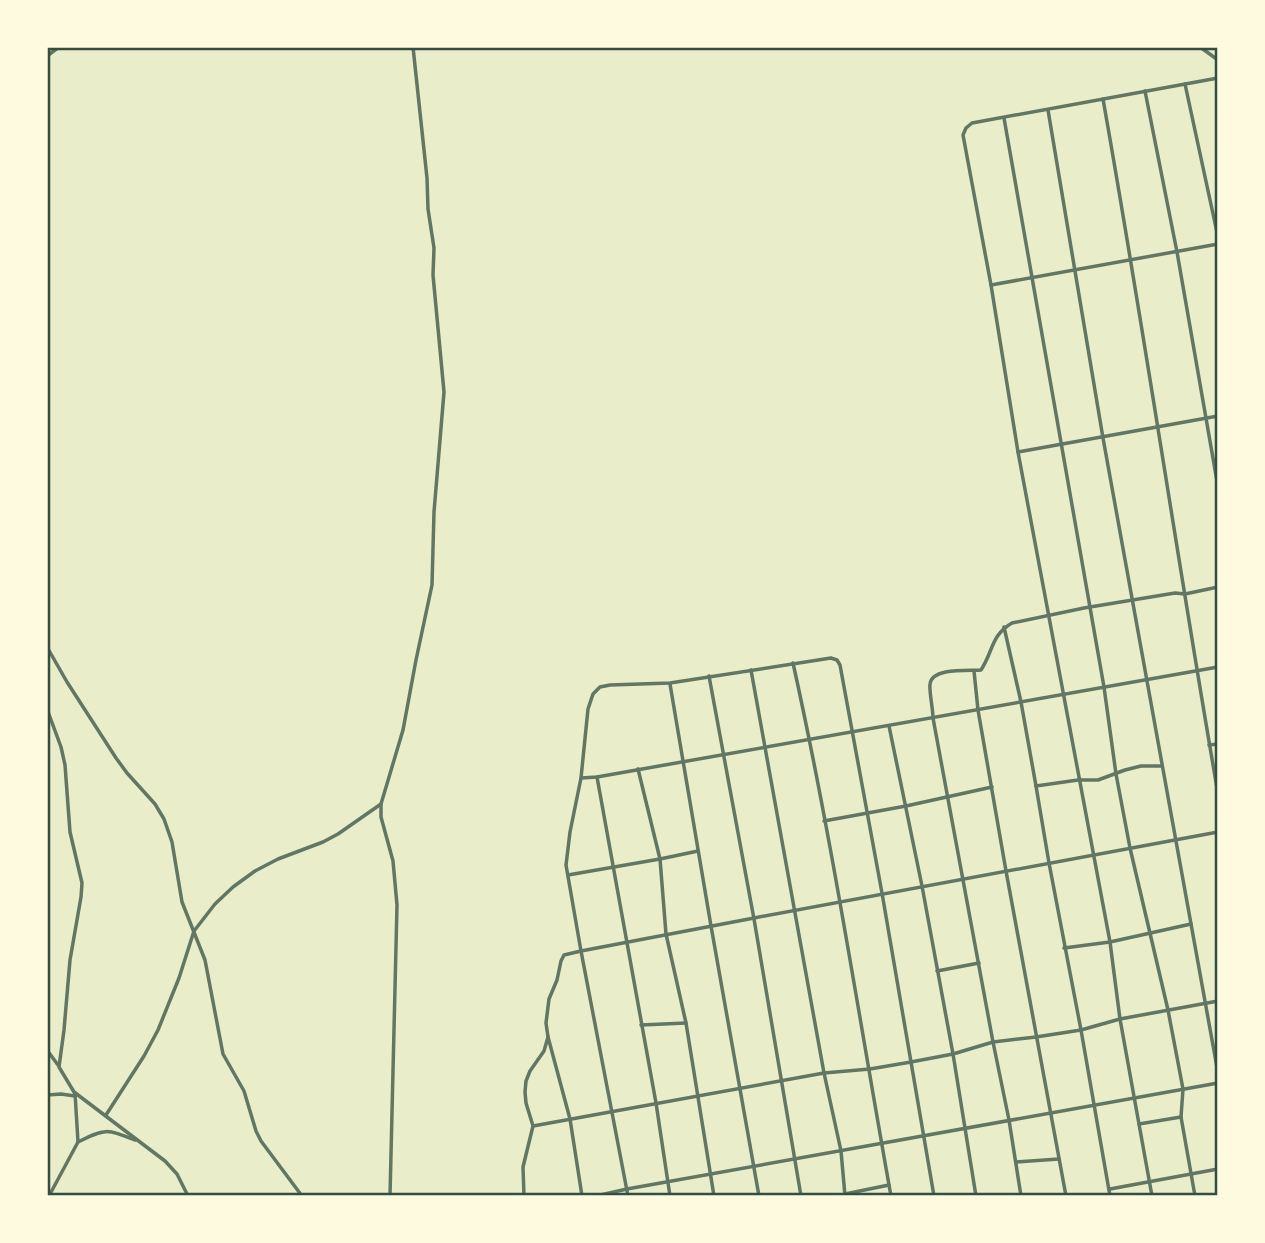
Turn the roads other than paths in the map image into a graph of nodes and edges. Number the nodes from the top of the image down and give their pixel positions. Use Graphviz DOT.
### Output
graph roads {
  1 [pos="59,47"];
  2 [pos="413,47"];
  3 [pos="1200,47"];
  4 [pos="47,56"];
  5 [pos="1218,60"];
  6 [pos="1218,78"];
  7 [pos="1185,83"];
  8 [pos="1145,91"];
  9 [pos="1103,99"];
  10 [pos="1048,109"];
  11 [pos="1004,118"];
  12 [pos="1218,237"];
  13 [pos="1218,244"];
  14 [pos="1177,251"];
  15 [pos="1132,260"];
  16 [pos="1074,270"];
  17 [pos="1032,278"];
  18 [pos="991,285"];
  19 [pos="1218,416"];
  20 [pos="1205,418"];
  21 [pos="1157,427"];
  22 [pos="1103,438"];
  23 [pos="1062,445"];
  24 [pos="1018,452"];
  25 [pos="1218,487"];
  26 [pos="1218,587"];
  27 [pos="1185,594"];
  28 [pos="1133,601"];
  29 [pos="1090,607"];
  30 [pos="1048,615"];
  31 [pos="1004,628"];
  32 [pos="47,647"];
  33 [pos="793,663"];
  34 [pos="1218,667"];
  35 [pos="751,670"];
  36 [pos="974,671"];
  37 [pos="1196,671"];
  38 [pos="709,676"];
  39 [pos="1146,680"];
  40 [pos="670,683"];
  41 [pos="1104,687"];
  42 [pos="1063,695"];
  43 [pos="1021,702"];
  44 [pos="47,709"];
  45 [pos="978,710"];
  46 [pos="933,718"];
  47 [pos="889,726"];
  48 [pos="851,732"];
  49 [pos="810,739"];
  50 [pos="1218,744"];
  51 [pos="1209,745"];
  52 [pos="764,747"];
  53 [pos="723,754"];
  54 [pos="683,761"];
  55 [pos="1162,766"];
  56 [pos="638,769"];
  57 [pos="1116,774"];
  58 [pos="597,777"];
  59 [pos="581,778"];
  60 [pos="1078,779"];
  61 [pos="1036,786"];
  62 [pos="992,787"];
  63 [pos="1218,794"];
  64 [pos="948,796"];
  65 [pos="381,804"];
  66 [pos="906,806"];
  67 [pos="867,813"];
  68 [pos="824,821"];
  69 [pos="1218,832"];
  70 [pos="1175,840"];
  71 [pos="1129,848"];
  72 [pos="698,851"];
  73 [pos="1093,855"];
  74 [pos="660,859"];
  75 [pos="1049,863"];
  76 [pos="612,868"];
  77 [pos="1006,871"];
  78 [pos="568,875"];
  79 [pos="963,878"];
  80 [pos="922,886"];
  81 [pos="882,893"];
  82 [pos="838,901"];
  83 [pos="794,910"];
  84 [pos="754,919"];
  85 [pos="1191,923"];
  86 [pos="711,926"];
  87 [pos="194,931"];
  88 [pos="1150,933"];
  89 [pos="666,934"];
  90 [pos="626,942"];
  91 [pos="1110,942"];
  92 [pos="1064,948"];
  93 [pos="580,951"];
  94 [pos="979,963"];
  95 [pos="937,971"];
  96 [pos="1218,1001"];
  97 [pos="1206,1003"];
  98 [pos="1168,1010"];
  99 [pos="1120,1019"];
  100 [pos="686,1023"];
  101 [pos="641,1025"];
  102 [pos="1081,1030"];
  103 [pos="548,1037"];
  104 [pos="1037,1037"];
  105 [pos="993,1042"];
  106 [pos="47,1050"];
  107 [pos="953,1054"];
  108 [pos="911,1062"];
  109 [pos="59,1067"];
  110 [pos="870,1069"];
  111 [pos="824,1073"];
  112 [pos="1218,1073"];
  113 [pos="781,1080"];
  114 [pos="1218,1083"];
  115 [pos="740,1088"];
  116 [pos="1183,1089"];
  117 [pos="75,1094"];
  118 [pos="47,1095"];
  119 [pos="697,1096"];
  120 [pos="1135,1098"];
  121 [pos="656,1103"];
  122 [pos="1094,1105"];
  123 [pos="612,1110"];
  124 [pos="1051,1112"];
  125 [pos="106,1116"];
  126 [pos="1181,1117"];
  127 [pos="570,1119"];
  128 [pos="1009,1120"];
  129 [pos="1139,1124"];
  130 [pos="533,1126"];
  131 [pos="964,1128"];
  132 [pos="924,1135"];
  133 [pos="78,1142"];
  134 [pos="141,1143"];
  135 [pos="882,1143"];
  136 [pos="841,1152"];
  137 [pos="796,1159"];
  138 [pos="1059,1159"];
  139 [pos="1016,1162"];
  140 [pos="754,1166"];
  141 [pos="1218,1169"];
  142 [pos="710,1174"];
  143 [pos="1191,1174"];
  144 [pos="667,1182"];
  145 [pos="1150,1182"];
  146 [pos="889,1185"];
  147 [pos="627,1189"];
  148 [pos="1109,1189"];
  149 [pos="845,1195"];
  150 [pos="49,1196"];
  151 [pos="188,1196"];
  152 [pos="302,1196"];
  153 [pos="390,1196"];
  154 [pos="524,1196"];
  155 [pos="582,1196"];
  156 [pos="596,1196"];
  157 [pos="628,1196"];
  158 [pos="670,1196"];
  159 [pos="714,1196"];
  160 [pos="759,1196"];
  161 [pos="802,1196"];
  162 [pos="891,1196"];
  163 [pos="934,1196"];
  164 [pos="976,1196"];
  165 [pos="1021,1196"];
  166 [pos="1066,1196"];
  167 [pos="1110,1196"];
  168 [pos="1153,1196"];
  169 [pos="1195,1196"];
  1 -- 4 [label="street"];
  2 -- 65 [label="street"];
  3 -- 5 [label="street"];
  6 -- 7 [label="street"];
  7 -- 8 [label="street"];
  7 -- 12 [label="street"];
  8 -- 9 [label="street"];
  8 -- 14 [label="street"];
  9 -- 10 [label="street"];
  9 -- 15 [label="street"];
  10 -- 11 [label="street"];
  10 -- 16 [label="street"];
  11 -- 17 [label="street"];
  11 -- 18 [label="street"];
  13 -- 14 [label="street"];
  14 -- 15 [label="street"];
  14 -- 20 [label="street"];
  15 -- 16 [label="street"];
  15 -- 21 [label="street"];
  16 -- 17 [label="street"];
  16 -- 22 [label="street"];
  17 -- 18 [label="street"];
  17 -- 23 [label="street"];
  18 -- 24 [label="street"];
  19 -- 20 [label="street"];
  20 -- 21 [label="street"];
  20 -- 25 [label="street"];
  21 -- 22 [label="street"];
  21 -- 27 [label="street"];
  22 -- 23 [label="street"];
  22 -- 28 [label="street"];
  23 -- 24 [label="street"];
  23 -- 29 [label="street"];
  24 -- 30 [label="street"];
  26 -- 27 [label="street"];
  27 -- 28 [label="street"];
  27 -- 37 [label="street"];
  28 -- 29 [label="street"];
  28 -- 39 [label="street"];
  29 -- 30 [label="street"];
  29 -- 41 [label="street"];
  30 -- 31 [label="street"];
  30 -- 42 [label="street"];
  31 -- 36 [label="street"];
  31 -- 43 [label="street"];
  32 -- 87 [label="street"];
  33 -- 35 [label="street"];
  33 -- 48 [label="street"];
  33 -- 49 [label="street"];
  34 -- 37 [label="street"];
  35 -- 38 [label="street"];
  35 -- 52 [label="street"];
  36 -- 45 [label="street"];
  36 -- 46 [label="street"];
  37 -- 39 [label="street"];
  37 -- 51 [label="street"];
  38 -- 40 [label="street"];
  38 -- 53 [label="street"];
  39 -- 41 [label="street"];
  39 -- 55 [label="street"];
  40 -- 54 [label="street"];
  40 -- 59 [label="street"];
  41 -- 42 [label="street"];
  41 -- 57 [label="street"];
  42 -- 43 [label="street"];
  42 -- 60 [label="street"];
  43 -- 45 [label="street"];
  43 -- 61 [label="street"];
  44 -- 109 [label="street"];
  45 -- 46 [label="street"];
  45 -- 62 [label="street"];
  46 -- 47 [label="street"];
  46 -- 64 [label="street"];
  47 -- 48 [label="street"];
  47 -- 66 [label="street"];
  48 -- 49 [label="street"];
  48 -- 67 [label="street"];
  49 -- 52 [label="street"];
  49 -- 68 [label="street"];
  50 -- 51 [label="street"];
  51 -- 63 [label="street"];
  52 -- 53 [label="street"];
  52 -- 83 [label="street"];
  53 -- 54 [label="street"];
  53 -- 84 [label="street"];
  54 -- 56 [label="street"];
  54 -- 72 [label="street"];
  55 -- 57 [label="street"];
  55 -- 70 [label="street"];
  56 -- 58 [label="street"];
  56 -- 74 [label="street"];
  57 -- 60 [label="street"];
  57 -- 71 [label="street"];
  58 -- 59 [label="street"];
  58 -- 76 [label="street"];
  59 -- 78 [label="street"];
  60 -- 61 [label="street"];
  60 -- 73 [label="street"];
  61 -- 75 [label="street"];
  62 -- 64 [label="street"];
  62 -- 77 [label="street"];
  64 -- 66 [label="street"];
  64 -- 79 [label="street"];
  65 -- 87 [label="street"];
  65 -- 153 [label="street"];
  66 -- 67 [label="street"];
  66 -- 80 [label="street"];
  67 -- 68 [label="street"];
  67 -- 81 [label="street"];
  68 -- 82 [label="street"];
  69 -- 70 [label="street"];
  70 -- 71 [label="street"];
  70 -- 85 [label="street"];
  71 -- 73 [label="street"];
  71 -- 88 [label="street"];
  72 -- 74 [label="street"];
  72 -- 86 [label="street"];
  73 -- 75 [label="street"];
  73 -- 91 [label="street"];
  74 -- 76 [label="street"];
  74 -- 89 [label="street"];
  75 -- 77 [label="street"];
  75 -- 92 [label="street"];
  76 -- 78 [label="street"];
  76 -- 90 [label="street"];
  77 -- 79 [label="street"];
  77 -- 104 [label="street"];
  78 -- 93 [label="street"];
  79 -- 80 [label="street"];
  79 -- 94 [label="street"];
  80 -- 81 [label="street"];
  80 -- 95 [label="street"];
  81 -- 82 [label="street"];
  81 -- 108 [label="street"];
  82 -- 83 [label="street"];
  82 -- 110 [label="street"];
  83 -- 84 [label="street"];
  83 -- 111 [label="street"];
  84 -- 86 [label="street"];
  84 -- 113 [label="street"];
  85 -- 88 [label="street"];
  85 -- 97 [label="street"];
  86 -- 89 [label="street"];
  86 -- 115 [label="street"];
  87 -- 125 [label="street"];
  87 -- 152 [label="street"];
  88 -- 91 [label="street"];
  88 -- 98 [label="street"];
  89 -- 90 [label="street"];
  89 -- 100 [label="street"];
  90 -- 93 [label="street"];
  90 -- 101 [label="street"];
  91 -- 92 [label="street"];
  91 -- 99 [label="street"];
  92 -- 102 [label="street"];
  93 -- 103 [label="street"];
  93 -- 123 [label="street"];
  94 -- 95 [label="street"];
  94 -- 105 [label="street"];
  95 -- 107 [label="street"];
  96 -- 97 [label="street"];
  97 -- 98 [label="street"];
  97 -- 112 [label="street"];
  98 -- 99 [label="street"];
  98 -- 116 [label="street"];
  99 -- 102 [label="street"];
  99 -- 120 [label="street"];
  100 -- 101 [label="street"];
  100 -- 119 [label="street"];
  101 -- 121 [label="street"];
  102 -- 104 [label="street"];
  102 -- 122 [label="street"];
  103 -- 127 [label="street"];
  103 -- 130 [label="street"];
  104 -- 105 [label="street"];
  104 -- 124 [label="street"];
  105 -- 107 [label="street"];
  105 -- 128 [label="street"];
  106 -- 109 [label="street"];
  107 -- 108 [label="street"];
  107 -- 131 [label="street"];
  108 -- 110 [label="street"];
  108 -- 132 [label="street"];
  109 -- 117 [label="street"];
  110 -- 111 [label="street"];
  110 -- 135 [label="street"];
  111 -- 113 [label="street"];
  111 -- 136 [label="street"];
  113 -- 115 [label="street"];
  113 -- 137 [label="street"];
  114 -- 116 [label="street"];
  115 -- 119 [label="street"];
  115 -- 140 [label="street"];
  116 -- 120 [label="street"];
  116 -- 126 [label="street"];
  117 -- 118 [label="street"];
  117 -- 125 [label="street"];
  117 -- 133 [label="street"];
  119 -- 121 [label="street"];
  119 -- 142 [label="street"];
  120 -- 122 [label="street"];
  120 -- 129 [label="street"];
  121 -- 123 [label="street"];
  121 -- 144 [label="street"];
  122 -- 124 [label="street"];
  122 -- 148 [label="street"];
  123 -- 127 [label="street"];
  123 -- 147 [label="street"];
  124 -- 128 [label="street"];
  124 -- 138 [label="street"];
  125 -- 134 [label="street"];
  126 -- 129 [label="street"];
  126 -- 143 [label="street"];
  127 -- 130 [label="street"];
  127 -- 155 [label="street"];
  128 -- 131 [label="street"];
  128 -- 139 [label="street"];
  129 -- 145 [label="street"];
  130 -- 154 [label="street"];
  131 -- 132 [label="street"];
  131 -- 164 [label="street"];
  132 -- 135 [label="street"];
  132 -- 163 [label="street"];
  133 -- 134 [label="street"];
  133 -- 150 [label="street"];
  134 -- 151 [label="street"];
  135 -- 136 [label="street"];
  135 -- 146 [label="street"];
  136 -- 137 [label="street"];
  136 -- 149 [label="street"];
  137 -- 140 [label="street"];
  137 -- 161 [label="street"];
  138 -- 139 [label="street"];
  138 -- 166 [label="street"];
  139 -- 165 [label="street"];
  140 -- 142 [label="street"];
  140 -- 160 [label="street"];
  141 -- 143 [label="street"];
  142 -- 144 [label="street"];
  142 -- 159 [label="street"];
  143 -- 145 [label="street"];
  143 -- 169 [label="street"];
  144 -- 147 [label="street"];
  144 -- 158 [label="street"];
  145 -- 148 [label="street"];
  145 -- 168 [label="street"];
  146 -- 149 [label="street"];
  146 -- 162 [label="street"];
  147 -- 156 [label="street"];
  147 -- 157 [label="street"];
  148 -- 167 [label="street"];
}
